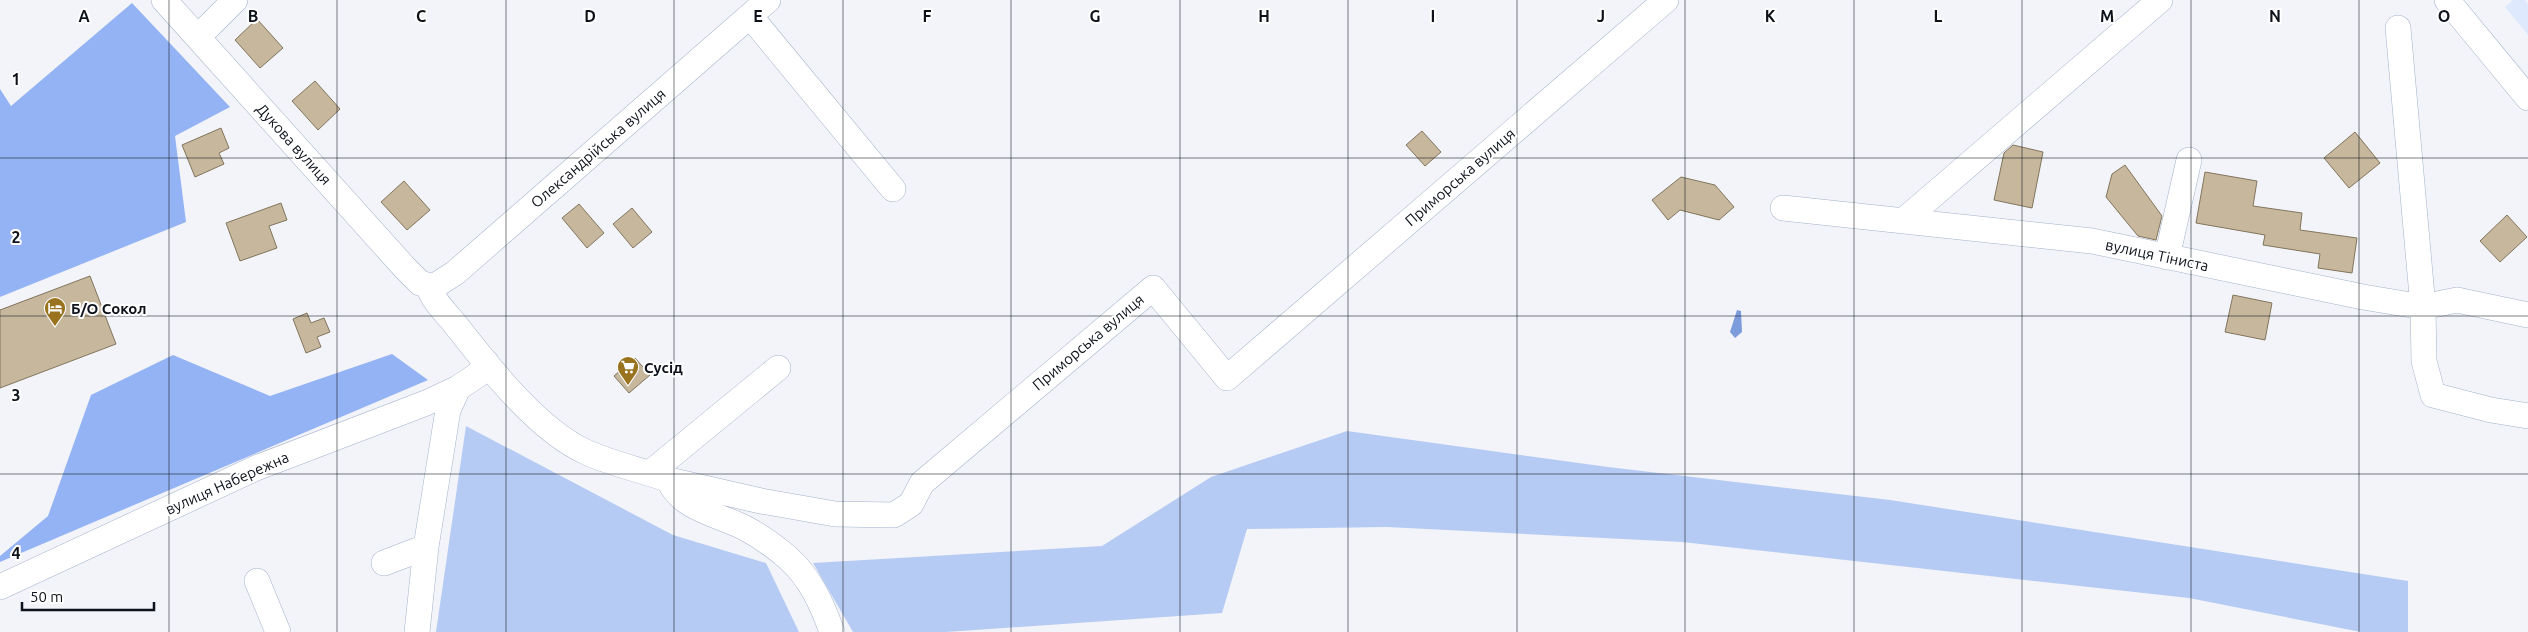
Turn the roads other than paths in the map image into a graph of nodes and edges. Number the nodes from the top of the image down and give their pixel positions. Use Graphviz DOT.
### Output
graph roads {
  1 [pos="164,0"];
  2 [pos="235,0"];
  3 [pos="1666,0"];
  4 [pos="2160,0"];
  5 [pos="2447,0"];
  6 [pos="759,8"];
  7 [pos="2398,28"];
  8 [pos="198,37"];
  9 [pos="2528,98"];
  10 [pos="2189,160"];
  11 [pos="893,189"];
  12 [pos="1783,208"];
  13 [pos="1903,221"];
  14 [pos="2167,257"];
  15 [pos="427,286"];
  16 [pos="2423,307"];
  17 [pos="2528,315"];
  18 [pos="486,362"];
  19 [pos="778,368"];
  20 [pos="458,388"];
  21 [pos="2528,416"];
  22 [pos="660,477"];
  23 [pos="426,547"];
  24 [pos="384,563"];
  25 [pos="257,581"];
  26 [pos="0,587"];
  27 [pos="277,628"];
  28 [pos="417,632"];
  29 [pos="832,632"];
  1 -- 8 [label="street, Дукова вулиця"];
  2 -- 8 [label="street"];
  3 -- 22 [label="street, Приморська вулиця"];
  4 -- 13 [label="street"];
  5 -- 9 [label="street"];
  6 -- 11 [label="street"];
  6 -- 15 [label="street, Олександрійська вулиця"];
  7 -- 16 [label="street"];
  8 -- 15 [label="street, Дукова вулиця"];
  10 -- 14 [label="street"];
  12 -- 13 [label="street, вулиця Тіниста"];
  13 -- 14 [label="street, вулиця Тіниста"];
  14 -- 16 [label="street, вулиця Тіниста"];
  15 -- 18 [label="street, Дукова вулиця"];
  16 -- 17 [label="street, вулиця Тіниста"];
  16 -- 21 [label="street"];
  18 -- 20 [label="street, вулиця Набережна"];
  18 -- 22 [label="street, Дукова вулиця"];
  19 -- 22 [label="street"];
  20 -- 23 [label="street"];
  20 -- 26 [label="street, вулиця Набережна"];
  22 -- 29 [label="street"];
  23 -- 24 [label="street"];
  23 -- 28 [label="street"];
  25 -- 27 [label="street"];
}
